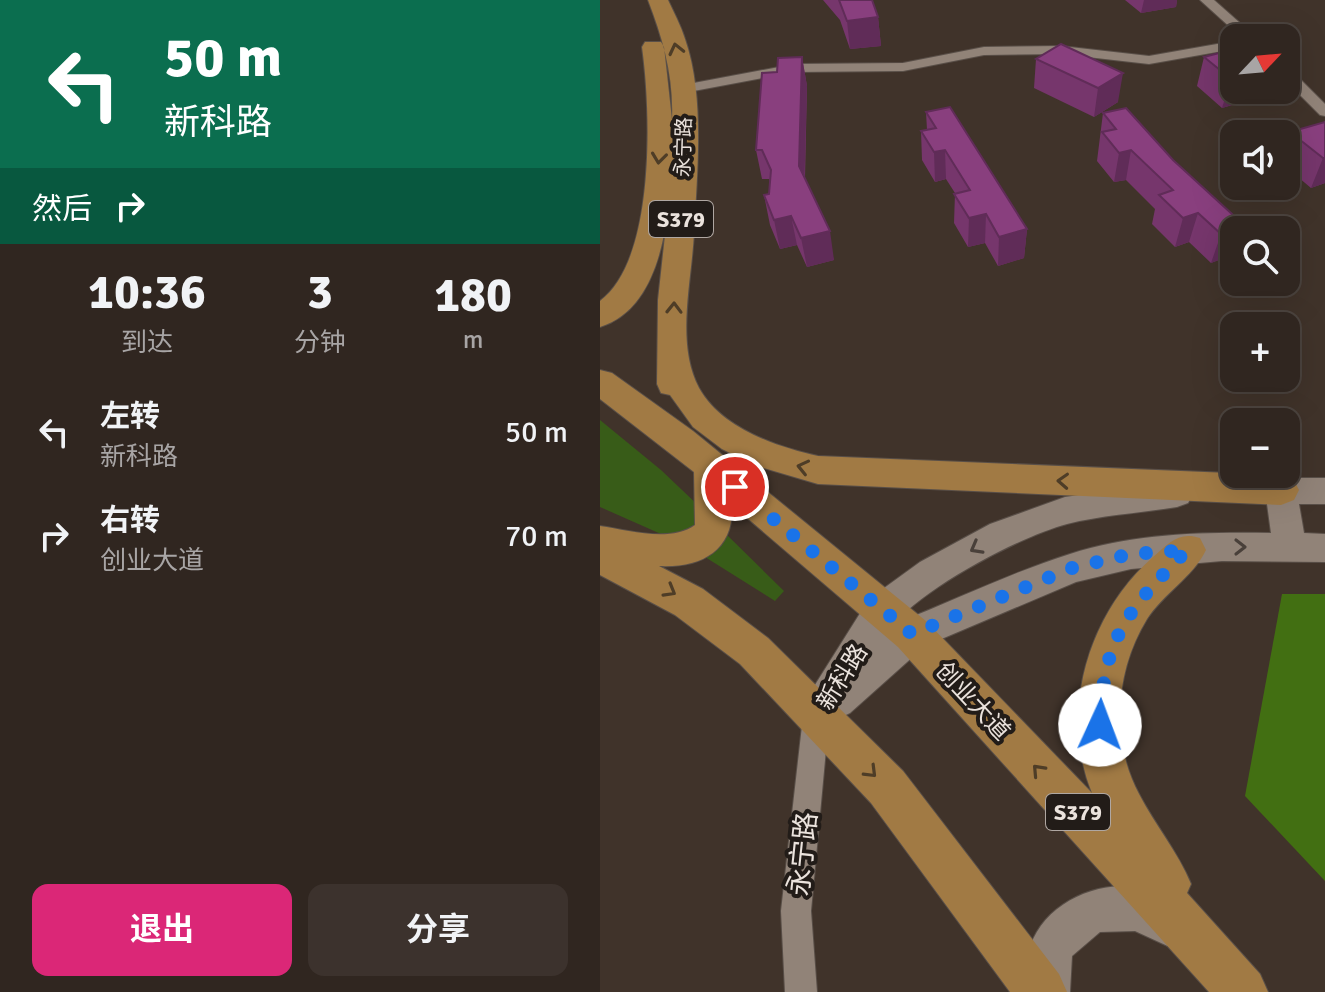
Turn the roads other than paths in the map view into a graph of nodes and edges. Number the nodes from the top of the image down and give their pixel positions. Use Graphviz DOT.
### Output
graph roads {
  1 [pos="637,0"];
  2 [pos="658,0"];
  3 [pos="1206,0"];
  4 [pos="1234,24"];
  5 [pos="1220,48"];
  6 [pos="1300,87"];
  7 [pos="683,89"];
  8 [pos="1325,112"];
  9 [pos="600,316"];
  10 [pos="673,360"];
  11 [pos="600,382"];
  12 [pos="681,441"];
  13 [pos="711,466"];
  14 [pos="1281,490"];
  15 [pos="1325,491"];
  16 [pos="600,542"];
  17 [pos="1289,547"];
  18 [pos="1325,548"];
  19 [pos="1187,550"];
  20 [pos="600,557"];
  21 [pos="897,622"];
  22 [pos="816,717"];
  23 [pos="1205,947"];
  24 [pos="801,992"];
  25 [pos="1044,992"];
  26 [pos="1242,992"];
  1 -- 9 [label="main road, 永宁路 / S379, one-way"];
  7 -- 2 [label="main road, 永宁路 / S379, one-way"];
  3 -- 4 [label="street"];
  5 -- 7 [label="street"];
  6 -- 8 [label="street"];
  10 -- 7 [label="main road, 永宁路 / S379, one-way"];
  10 -- 12 [label="main road, 永宁路 / S379"];
  14 -- 10 [label="main road, one-way"];
  11 -- 12 [label="main road, 创业大道 / S379"];
  12 -- 13 [label="main road, 创业大道 / S379"];
  13 -- 16 [label="main road"];
  13 -- 21 [label="main road, 创业大道 / S379"];
  14 -- 15 [label="main road, 新科路"];
  14 -- 17 [label="main road"];
  14 -- 21 [label="main road, 新科路, one-way"];
  17 -- 18 [label="main road, 新科路"];
  19 -- 17 [label="main road, 新科路, one-way"];
  19 -- 21 [label="main road, 新科路"];
  19 -- 23 [label="main road"];
  20 -- 22 [label="main road, one-way"];
  21 -- 22 [label="main road, 新科路"];
  23 -- 21 [label="main road, 创业大道 / S379, one-way"];
  22 -- 24 [label="street, 永宁路"];
  22 -- 25 [label="main road, one-way"];
  23 -- 25 [label="main road"];
  23 -- 26 [label="main road, 创业大道 / S379"];
}
